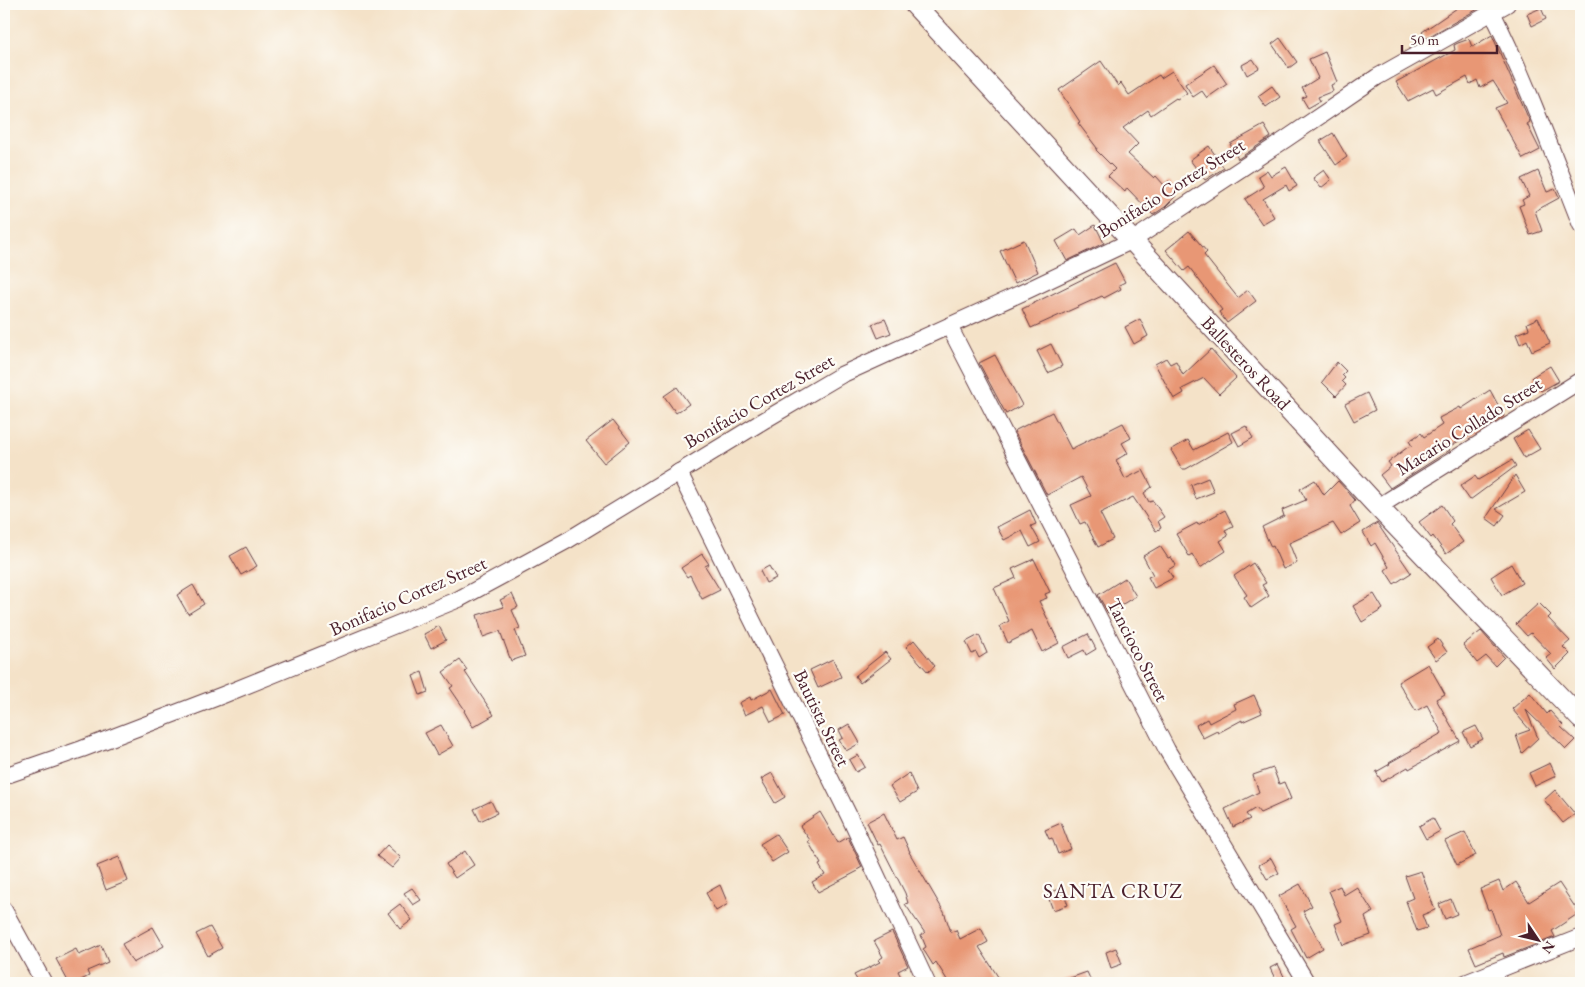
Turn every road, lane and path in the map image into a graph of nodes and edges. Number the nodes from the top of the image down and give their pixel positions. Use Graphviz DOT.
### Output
graph roads {
  1 [pos="914,4"];
  2 [pos="1507,4"];
  3 [pos="1492,12"];
  4 [pos="1581,225"];
  5 [pos="1133,240"];
  6 [pos="949,326"];
  7 [pos="1581,380"];
  8 [pos="679,472"];
  9 [pos="1378,507"];
  10 [pos="1581,719"];
  11 [pos="4,776"];
  12 [pos="4,910"];
  13 [pos="1581,937"];
  14 [pos="44,983"];
  15 [pos="926,983"];
  16 [pos="1307,983"];
  17 [pos="1465,983"];
  1 -- 5 [label="main road, Ballesteros Road"];
  2 -- 3 [label="street, Bonifacio Cortez Street"];
  3 -- 4 [label="street"];
  3 -- 5 [label="street, Bonifacio Cortez Street"];
  5 -- 6 [label="street, Bonifacio Cortez Street"];
  5 -- 9 [label="main road, Ballesteros Road"];
  6 -- 8 [label="street, Bonifacio Cortez Street"];
  6 -- 16 [label="street, Tancioco Street"];
  7 -- 9 [label="street, Macario Collado Street"];
  8 -- 11 [label="street, Bonifacio Cortez Street"];
  8 -- 15 [label="street, Bautista Street"];
  9 -- 10 [label="main road, Ballesteros Road"];
  12 -- 14 [label="street"];
  13 -- 17 [label="street"];
}
